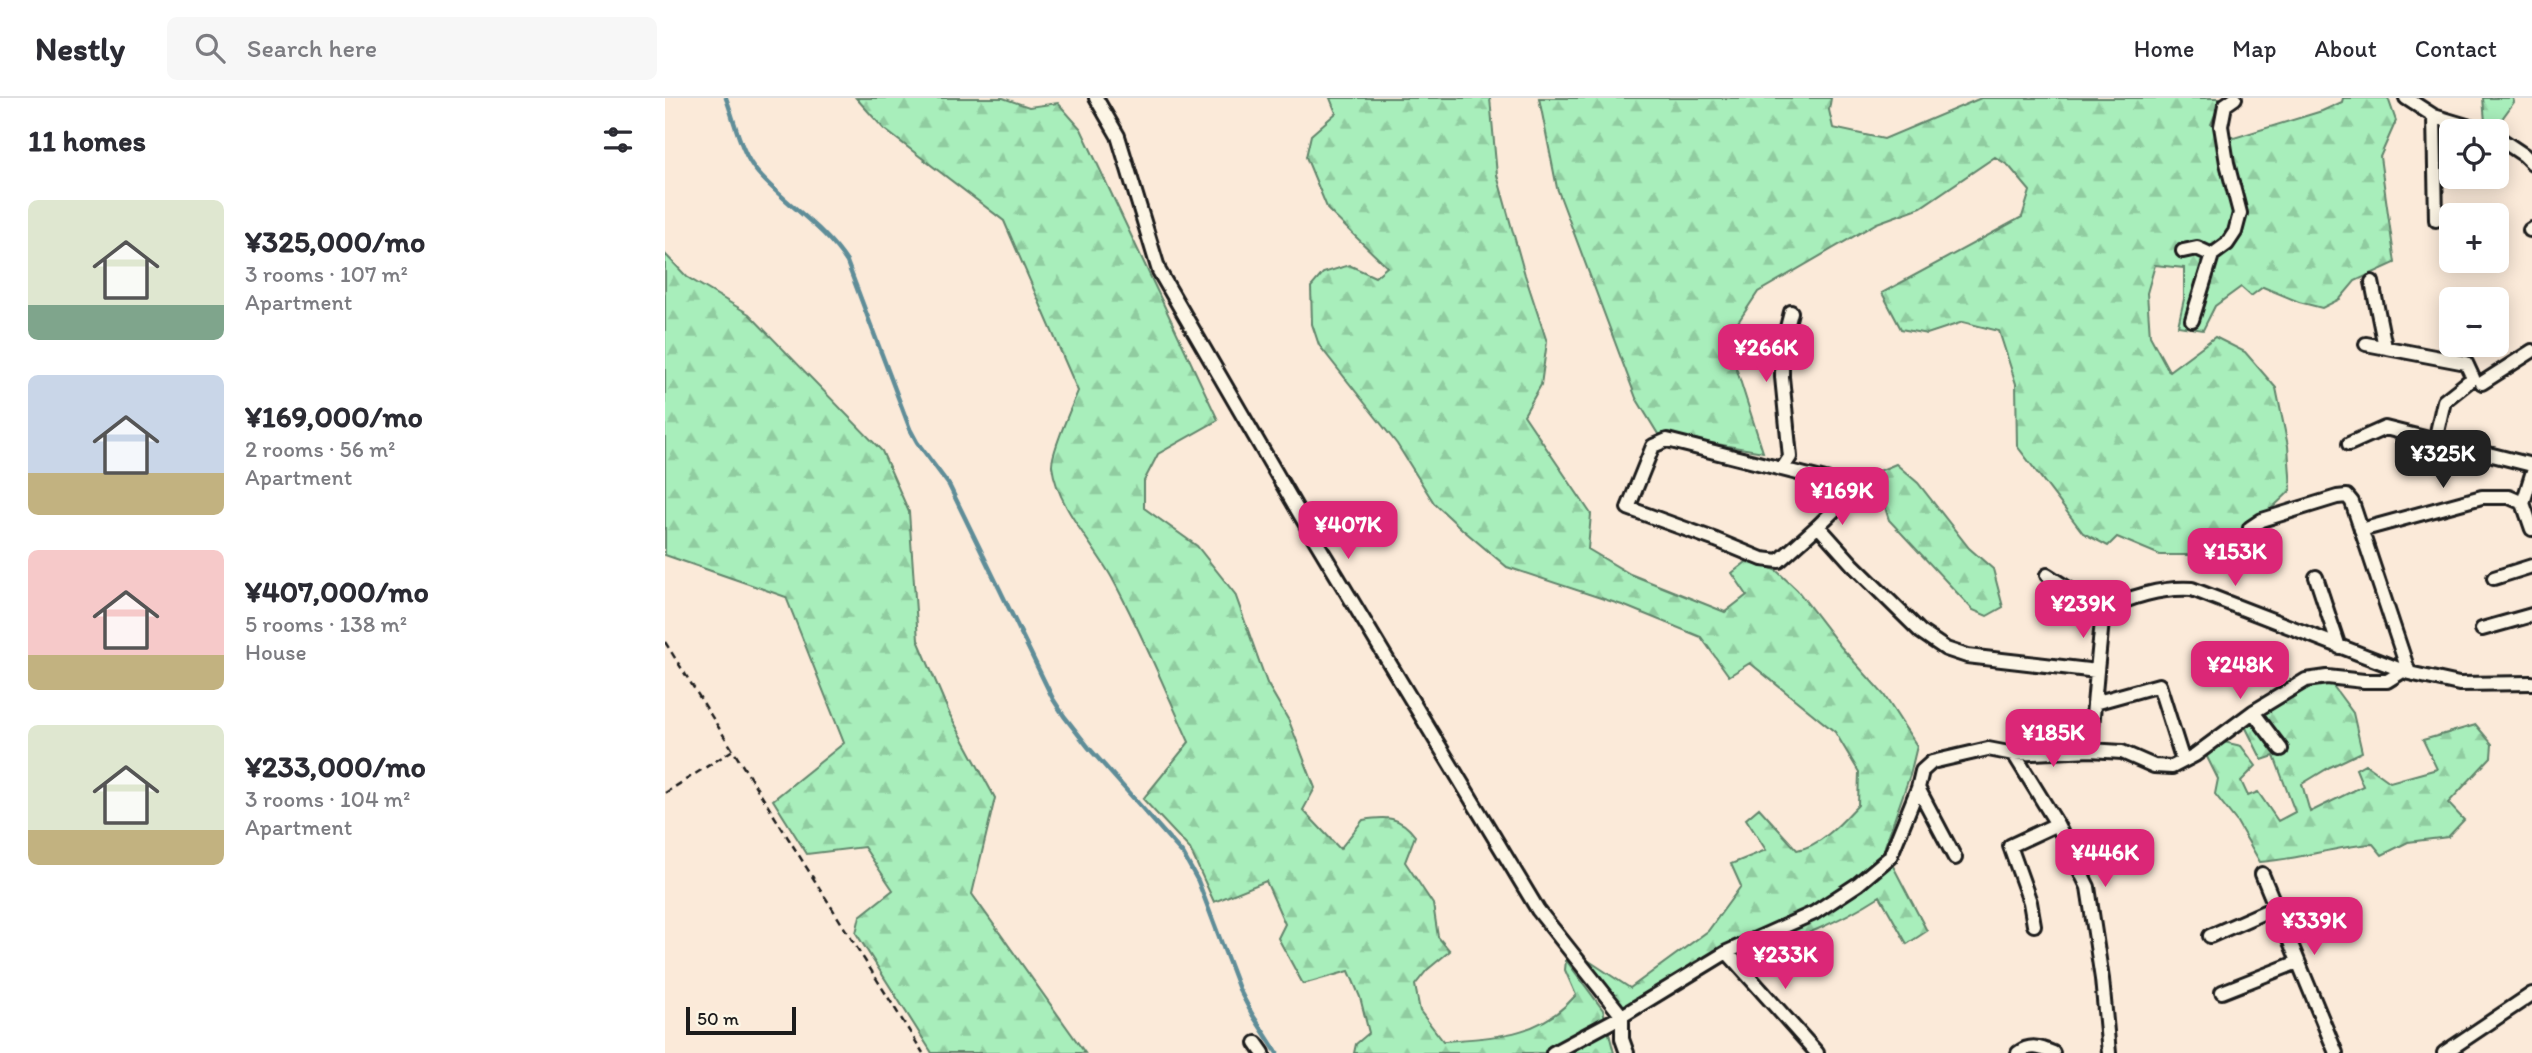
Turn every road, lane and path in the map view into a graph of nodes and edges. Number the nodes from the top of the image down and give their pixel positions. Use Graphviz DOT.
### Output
graph roads {
  1 [pos="1096,98"];
  2 [pos="2235,98"];
  3 [pos="2406,98"];
  4 [pos="2434,116"];
  5 [pos="2444,119"];
  6 [pos="2509,145"];
  7 [pos="2532,163"];
  8 [pos="2436,220"];
  9 [pos="2183,251"];
  10 [pos="2212,255"];
  11 [pos="2372,282"];
  12 [pos="1791,312"];
  13 [pos="2192,320"];
  14 [pos="2366,344"];
  15 [pos="2385,347"];
  16 [pos="2532,351"];
  17 [pos="2482,383"];
  18 [pos="2435,441"];
  19 [pos="2349,444"];
  20 [pos="2532,465"];
  21 [pos="1782,469"];
  22 [pos="2532,474"];
  23 [pos="2527,508"];
  24 [pos="1818,526"];
  25 [pos="2249,528"];
  26 [pos="2532,529"];
  27 [pos="2361,530"];
  28 [pos="2532,566"];
  29 [pos="2047,575"];
  30 [pos="2316,577"];
  31 [pos="2494,578"];
  32 [pos="2103,611"];
  33 [pos="2532,615"];
  34 [pos="2481,629"];
  35 [pos="665,642"];
  36 [pos="2339,647"];
  37 [pos="2097,671"];
  38 [pos="2406,672"];
  39 [pos="2532,683"];
  40 [pos="2094,703"];
  41 [pos="2253,712"];
  42 [pos="2281,749"];
  43 [pos="733,750"];
  44 [pos="2090,750"];
  45 [pos="2014,754"];
  46 [pos="2183,761"];
  47 [pos="1918,788"];
  48 [pos="665,793"];
  49 [pos="2057,824"];
  50 [pos="1955,858"];
  51 [pos="2262,874"];
  52 [pos="2276,907"];
  53 [pos="2034,925"];
  54 [pos="2210,936"];
  55 [pos="1727,952"];
  56 [pos="2298,962"];
  57 [pos="2222,992"];
  58 [pos="2532,994"];
  59 [pos="1622,1016"];
  60 [pos="923,1053"];
  61 [pos="1553,1053"];
  62 [pos="1627,1053"];
  63 [pos="1817,1053"];
  64 [pos="2018,1053"];
  65 [pos="2053,1053"];
  66 [pos="2109,1053"];
  67 [pos="2336,1053"];
  68 [pos="2444,1053"];
  1 -- 59 [label="street"];
  2 -- 10 [label="street"];
  3 -- 4 [label="street"];
  4 -- 5 [label="street"];
  4 -- 8 [label="street"];
  6 -- 7 [label="street"];
  9 -- 10 [label="street"];
  10 -- 13 [label="street"];
  11 -- 15 [label="street"];
  12 -- 21 [label="street"];
  14 -- 15 [label="street"];
  15 -- 18 [label="street"];
  16 -- 17 [label="street"];
  18 -- 19 [label="street"];
  18 -- 20 [label="street"];
  21 -- 24 [label="street"];
  21 -- 24 [label="street"];
  22 -- 23 [label="street"];
  23 -- 26 [label="street"];
  23 -- 27 [label="street"];
  24 -- 37 [label="street"];
  25 -- 27 [label="street"];
  27 -- 38 [label="street"];
  28 -- 31 [label="street"];
  29 -- 32 [label="street"];
  30 -- 36 [label="street"];
  32 -- 36 [label="street"];
  32 -- 37 [label="street"];
  33 -- 34 [label="street"];
  35 -- 43 [label="path"];
  36 -- 38 [label="street"];
  37 -- 40 [label="street"];
  38 -- 39 [label="street"];
  38 -- 41 [label="street"];
  40 -- 44 [label="street"];
  40 -- 46 [label="street"];
  41 -- 42 [label="street"];
  41 -- 46 [label="street"];
  43 -- 48 [label="path"];
  43 -- 60 [label="path"];
  44 -- 45 [label="street"];
  44 -- 46 [label="street"];
  45 -- 47 [label="street"];
  45 -- 49 [label="street"];
  47 -- 50 [label="street"];
  47 -- 55 [label="street"];
  49 -- 53 [label="street"];
  49 -- 66 [label="street"];
  51 -- 52 [label="street"];
  52 -- 54 [label="street"];
  52 -- 56 [label="street"];
  55 -- 59 [label="street"];
  55 -- 63 [label="street"];
  56 -- 57 [label="street"];
  56 -- 67 [label="street"];
  58 -- 68 [label="street"];
  59 -- 61 [label="street"];
  59 -- 62 [label="street"];
  64 -- 65 [label="street"];
}
